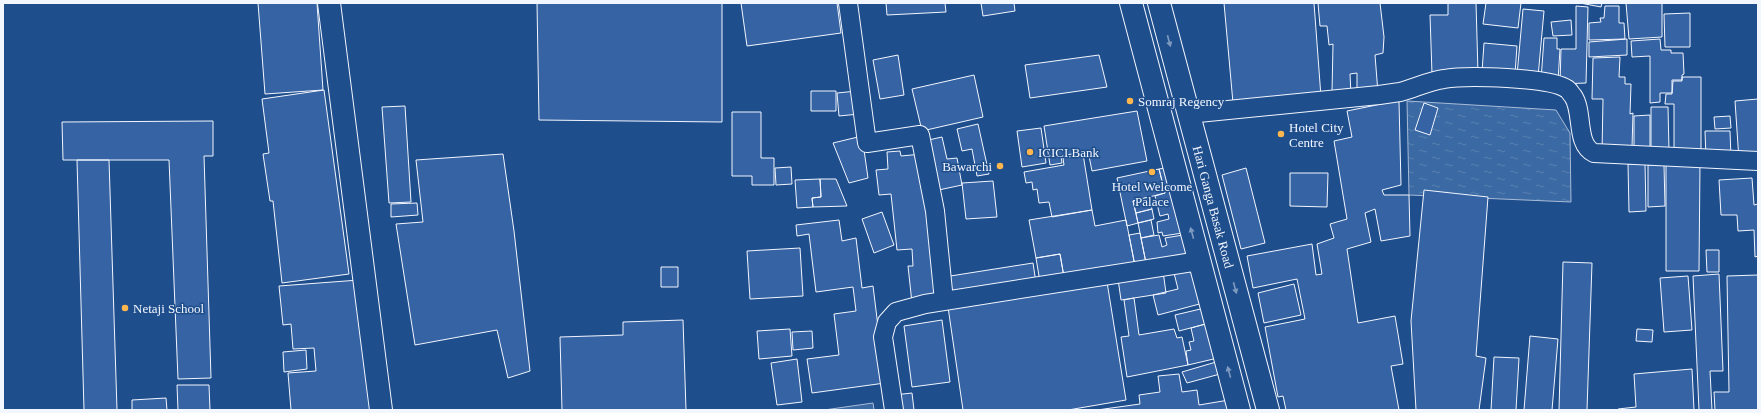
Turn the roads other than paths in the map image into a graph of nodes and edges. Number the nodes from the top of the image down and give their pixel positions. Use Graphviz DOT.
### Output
graph roads {
  1 [pos="329,3"];
  2 [pos="848,3"];
  3 [pos="1131,3"];
  4 [pos="1159,3"];
  5 [pos="1188,114"];
  6 [pos="1758,161"];
  7 [pos="1199,261"];
  8 [pos="944,301"];
  9 [pos="381,410"];
  10 [pos="894,410"];
  11 [pos="1239,410"];
  12 [pos="1268,410"];
  1 -- 9 [label="main road"];
  2 -- 8 [label="street"];
  7 -- 3 [label="main road, Hari Ganga Basak Road, one-way"];
  4 -- 5 [label="main road, Hari Ganga Basak Road, one-way"];
  5 -- 6 [label="street"];
  5 -- 12 [label="main road, Hari Ganga Basak Road, one-way"];
  7 -- 8 [label="street"];
  11 -- 7 [label="main road, Hari Ganga Basak Road, one-way"];
  8 -- 10 [label="street"];
}
